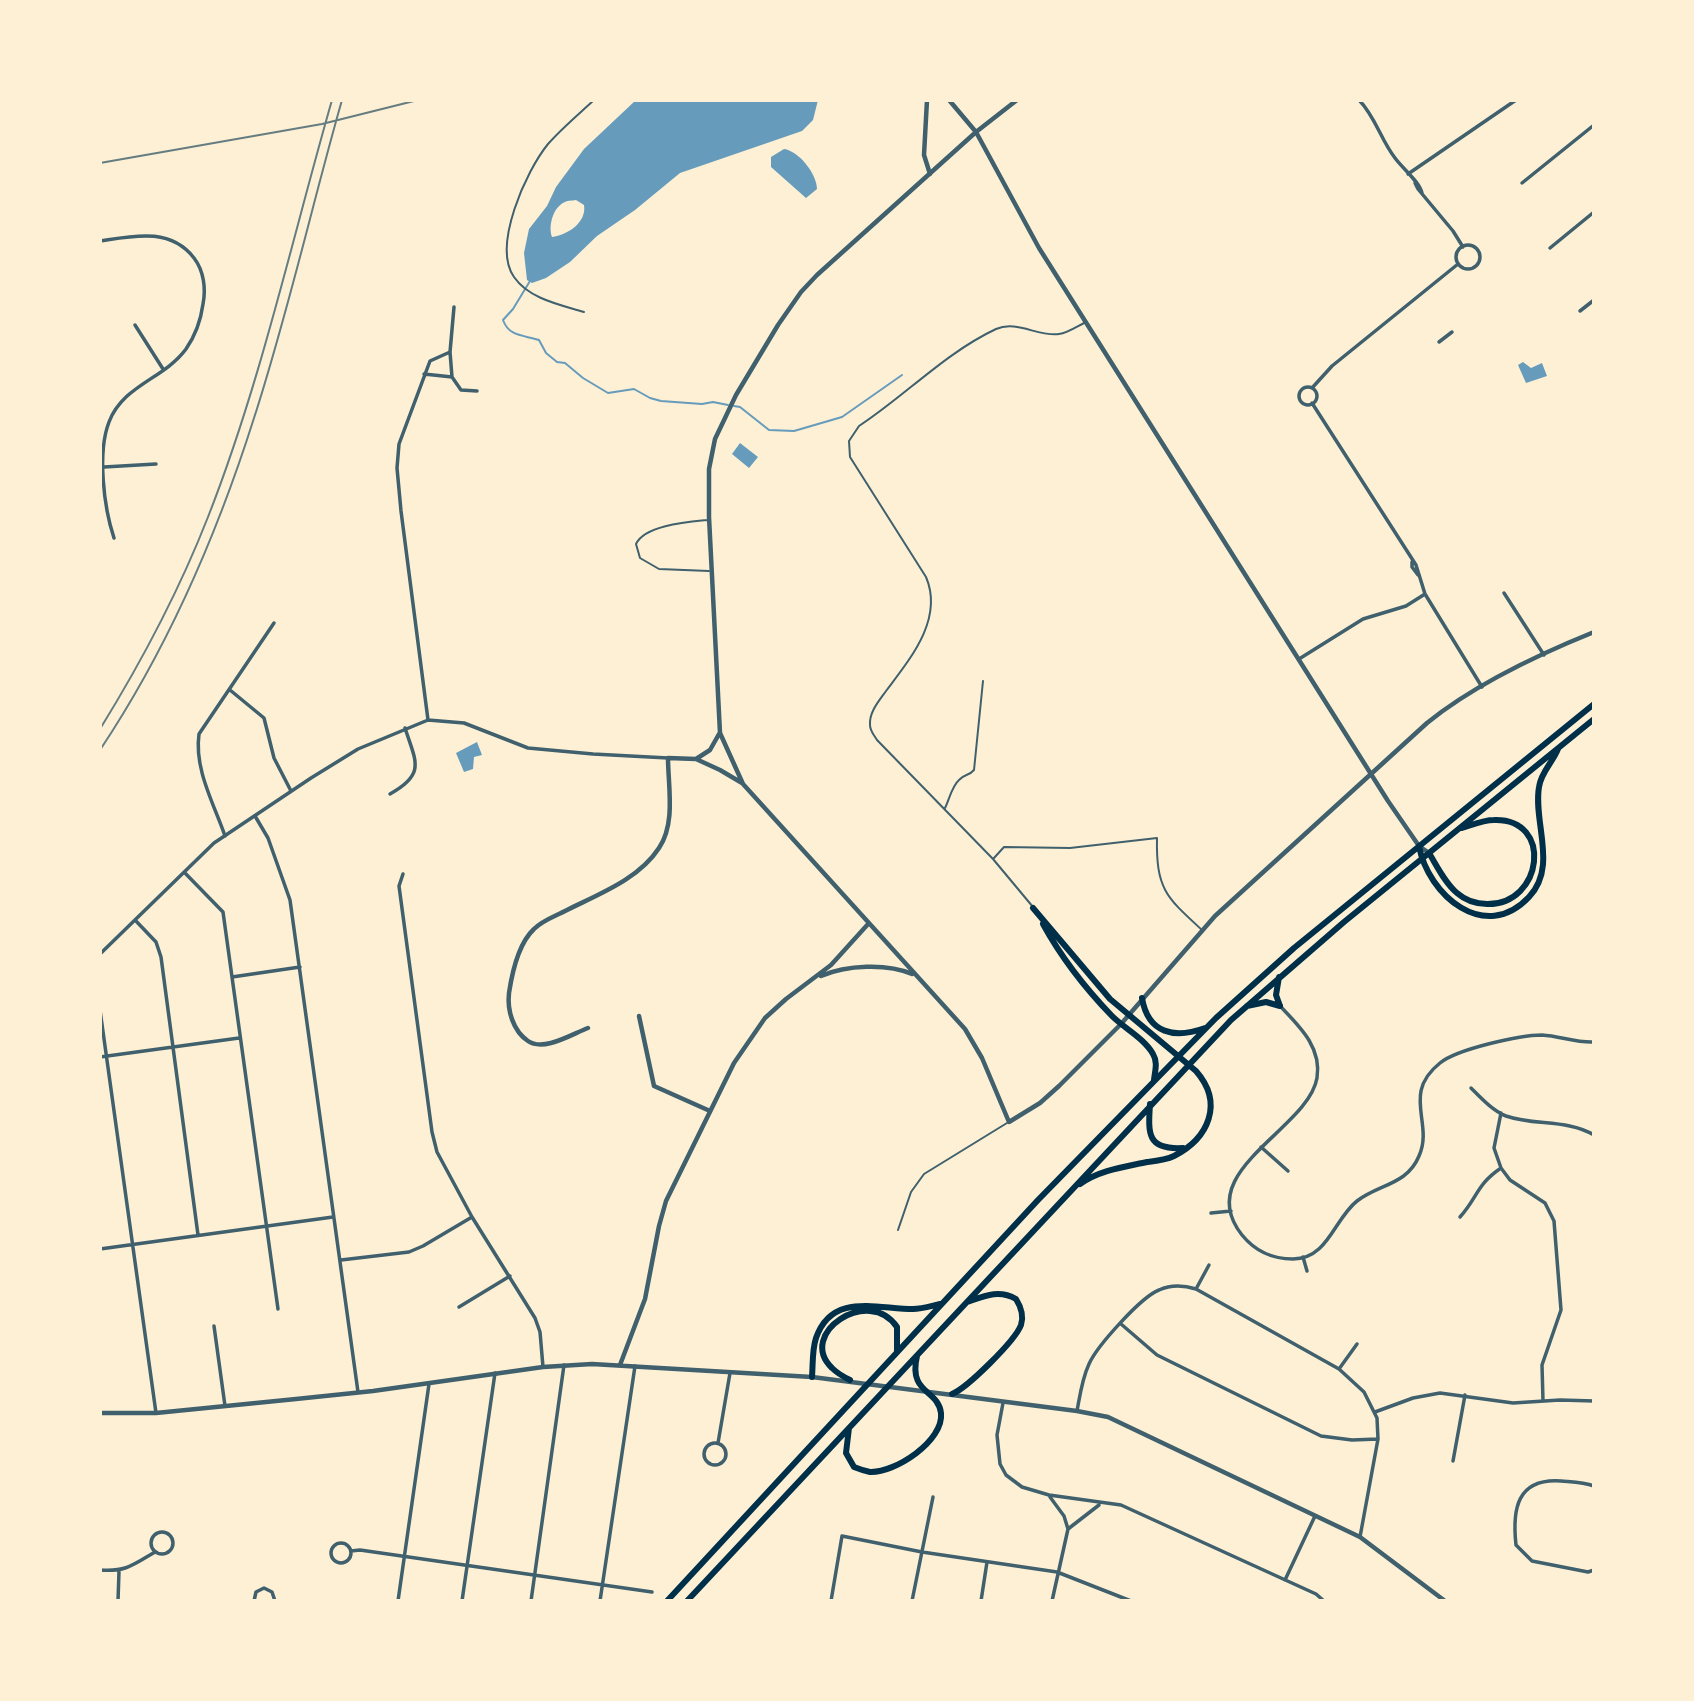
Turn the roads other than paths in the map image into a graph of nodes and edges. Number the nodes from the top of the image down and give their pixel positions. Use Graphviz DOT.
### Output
graph roads {
  1 [pos="594,100"];
  2 [pos="928,100"];
  3 [pos="949,100"];
  4 [pos="1017,100"];
  5 [pos="1359,100"];
  6 [pos="1516,100"];
  7 [pos="1594,125"];
  8 [pos="976,132"];
  9 [pos="930,174"];
  10 [pos="1408,174"];
  11 [pos="1522,183"];
  12 [pos="1594,212"];
  13 [pos="100,241"];
  14 [pos="1463,247"];
  15 [pos="1550,248"];
  16 [pos="1458,264"];
  17 [pos="1594,300"];
  18 [pos="454,307"];
  19 [pos="1580,311"];
  20 [pos="584,312"];
  21 [pos="1087,322"];
  22 [pos="135,325"];
  23 [pos="1452,332"];
  24 [pos="1439,342"];
  25 [pos="450,352"];
  26 [pos="163,369"];
  27 [pos="424,374"];
  28 [pos="452,377"];
  29 [pos="1312,388"];
  30 [pos="477,391"];
  31 [pos="1312,403"];
  32 [pos="156,464"];
  33 [pos="104,467"];
  34 [pos="709,520"];
  35 [pos="114,538"];
  36 [pos="710,571"];
  37 [pos="1504,593"];
  38 [pos="1424,594"];
  39 [pos="274,623"];
  40 [pos="1594,632"];
  41 [pos="1544,655"];
  42 [pos="1299,659"];
  43 [pos="983,681"];
  44 [pos="1482,687"];
  45 [pos="230,690"];
  46 [pos="1594,704"];
  47 [pos="1594,719"];
  48 [pos="428,720"];
  49 [pos="405,729"];
  50 [pos="720,733"];
  51 [pos="1558,748"];
  52 [pos="668,758"];
  53 [pos="696,759"];
  54 [pos="1371,774"];
  55 [pos="743,784"];
  56 [pos="290,792"];
  57 [pos="390,794"];
  58 [pos="944,809"];
  59 [pos="255,816"];
  60 [pos="1457,830"];
  61 [pos="225,836"];
  62 [pos="1419,846"];
  63 [pos="1429,853"];
  64 [pos="993,859"];
  65 [pos="1421,859"];
  66 [pos="184,872"];
  67 [pos="403,874"];
  68 [pos="1034,908"];
  69 [pos="134,920"];
  70 [pos="869,923"];
  71 [pos="1202,930"];
  72 [pos="100,954"];
  73 [pos="300,967"];
  74 [pos="1280,975"];
  75 [pos="232,977"];
  76 [pos="918,977"];
  77 [pos="811,981"];
  78 [pos="1142,998"];
  79 [pos="1246,1006"];
  80 [pos="1280,1006"];
  81 [pos="100,1010"];
  82 [pos="639,1016"];
  83 [pos="1121,1024"];
  84 [pos="588,1028"];
  85 [pos="1206,1028"];
  86 [pos="239,1038"];
  87 [pos="1594,1042"];
  88 [pos="173,1047"];
  89 [pos="106,1056"];
  90 [pos="100,1057"];
  91 [pos="1153,1082"];
  92 [pos="1471,1088"];
  93 [pos="1150,1104"];
  94 [pos="710,1111"];
  95 [pos="1501,1114"];
  96 [pos="1009,1122"];
  97 [pos="1594,1135"];
  98 [pos="1261,1147"];
  99 [pos="1183,1148"];
  100 [pos="1501,1168"];
  101 [pos="1288,1171"];
  102 [pos="1065,1196"];
  103 [pos="1231,1211"];
  104 [pos="1211,1213"];
  105 [pos="334,1217"];
  106 [pos="472,1217"];
  107 [pos="1460,1217"];
  108 [pos="266,1225"];
  109 [pos="898,1230"];
  110 [pos="198,1235"];
  111 [pos="132,1244"];
  112 [pos="100,1249"];
  113 [pos="1303,1257"];
  114 [pos="341,1259"];
  115 [pos="1209,1265"];
  116 [pos="1307,1271"];
  117 [pos="510,1276"];
  118 [pos="1196,1289"];
  119 [pos="965,1303"];
  120 [pos="942,1304"];
  121 [pos="458,1307"];
  122 [pos="278,1309"];
  123 [pos="1121,1324"];
  124 [pos="214,1326"];
  125 [pos="1357,1345"];
  126 [pos="897,1354"];
  127 [pos="917,1355"];
  128 [pos="564,1365"];
  129 [pos="620,1365"];
  130 [pos="635,1366"];
  131 [pos="543,1367"];
  132 [pos="1339,1369"];
  133 [pos="495,1373"];
  134 [pos="730,1373"];
  135 [pos="812,1377"];
  136 [pos="850,1380"];
  137 [pos="870,1383"];
  138 [pos="429,1384"];
  139 [pos="888,1386"];
  140 [pos="923,1390"];
  141 [pos="358,1392"];
  142 [pos="952,1394"];
  143 [pos="1465,1395"];
  144 [pos="1543,1401"];
  145 [pos="1594,1401"];
  146 [pos="1003,1403"];
  147 [pos="225,1406"];
  148 [pos="1077,1411"];
  149 [pos="156,1412"];
  150 [pos="1375,1412"];
  151 [pos="100,1413"];
  152 [pos="849,1426"];
  153 [pos="1378,1439"];
  154 [pos="718,1443"];
  155 [pos="1453,1461"];
  156 [pos="1594,1486"];
  157 [pos="1049,1496"];
  158 [pos="933,1497"];
  159 [pos="1100,1504"];
  160 [pos="1315,1516"];
  161 [pos="1068,1529"];
  162 [pos="1360,1537"];
  163 [pos="155,1552"];
  164 [pos="351,1552"];
  165 [pos="922,1552"];
  166 [pos="404,1557"];
  167 [pos="987,1561"];
  168 [pos="467,1566"];
  169 [pos="100,1570"];
  170 [pos="1594,1570"];
  171 [pos="119,1571"];
  172 [pos="1057,1572"];
  173 [pos="535,1576"];
  174 [pos="1285,1580"];
  175 [pos="602,1585"];
  176 [pos="652,1592"];
  177 [pos="118,1601"];
  178 [pos="254,1601"];
  179 [pos="275,1601"];
  180 [pos="398,1601"];
  181 [pos="462,1601"];
  182 [pos="531,1601"];
  183 [pos="600,1601"];
  184 [pos="667,1601"];
  185 [pos="687,1601"];
  186 [pos="831,1601"];
  187 [pos="912,1601"];
  188 [pos="981,1601"];
  189 [pos="1052,1601"];
  190 [pos="1131,1601"];
  191 [pos="1324,1601"];
  192 [pos="1445,1601"];
  1 -- 20 [label="lane"];
  2 -- 9 [label="street"];
  3 -- 8 [label="street"];
  4 -- 8 [label="street"];
  5 -- 10 [label="street"];
  6 -- 10 [label="street"];
  7 -- 11 [label="street"];
  8 -- 9 [label="street"];
  8 -- 21 [label="street"];
  9 -- 34 [label="street"];
  10 -- 14 [label="street"];
  12 -- 15 [label="street"];
  13 -- 26 [label="street"];
  14 -- 16 [label="street"];
  14 -- 16 [label="street"];
  16 -- 29 [label="street"];
  17 -- 19 [label="street"];
  18 -- 25 [label="street"];
  21 -- 42 [label="street"];
  21 -- 58 [label="lane"];
  22 -- 26 [label="street"];
  23 -- 24 [label="street"];
  25 -- 27 [label="street"];
  25 -- 28 [label="street"];
  26 -- 33 [label="street"];
  27 -- 28 [label="street"];
  27 -- 48 [label="street"];
  28 -- 30 [label="street"];
  29 -- 31 [label="street"];
  29 -- 31 [label="street"];
  31 -- 38 [label="street"];
  32 -- 33 [label="street"];
  33 -- 35 [label="street"];
  34 -- 36 [label="street"];
  34 -- 36 [label="lane"];
  36 -- 50 [label="street"];
  37 -- 41 [label="street"];
  38 -- 42 [label="street"];
  38 -- 44 [label="street"];
  39 -- 45 [label="street"];
  40 -- 41 [label="street"];
  41 -- 44 [label="street"];
  42 -- 54 [label="street"];
  43 -- 58 [label="lane"];
  44 -- 54 [label="street"];
  45 -- 56 [label="street"];
  45 -- 61 [label="street"];
  46 -- 62 [label="highway"];
  47 -- 51 [label="highway"];
  48 -- 49 [label="street"];
  48 -- 52 [label="street"];
  49 -- 56 [label="street"];
  49 -- 57 [label="street"];
  50 -- 53 [label="street"];
  50 -- 55 [label="street"];
  51 -- 60 [label="highway"];
  51 -- 65 [label="highway"];
  52 -- 53 [label="street"];
  52 -- 84 [label="street"];
  53 -- 55 [label="street"];
  54 -- 62 [label="street"];
  54 -- 71 [label="street"];
  55 -- 70 [label="street"];
  56 -- 59 [label="street"];
  58 -- 64 [label="lane"];
  59 -- 61 [label="street"];
  59 -- 73 [label="street"];
  60 -- 63 [label="highway"];
  60 -- 63 [label="highway"];
  61 -- 66 [label="street"];
  62 -- 63 [label="street"];
  62 -- 65 [label="highway"];
  62 -- 85 [label="highway"];
  63 -- 65 [label="highway"];
  64 -- 68 [label="lane"];
  64 -- 71 [label="lane"];
  65 -- 74 [label="highway"];
  66 -- 69 [label="street"];
  66 -- 75 [label="street"];
  67 -- 106 [label="street"];
  68 -- 83 [label="highway"];
  68 -- 99 [label="highway"];
  69 -- 72 [label="street"];
  69 -- 88 [label="street"];
  70 -- 76 [label="street"];
  70 -- 77 [label="street"];
  71 -- 78 [label="street"];
  73 -- 75 [label="street"];
  73 -- 105 [label="street"];
  74 -- 79 [label="highway"];
  74 -- 80 [label="highway"];
  75 -- 86 [label="street"];
  76 -- 77 [label="street"];
  76 -- 96 [label="street"];
  77 -- 94 [label="street"];
  78 -- 83 [label="street"];
  78 -- 85 [label="highway"];
  79 -- 80 [label="highway"];
  79 -- 93 [label="highway"];
  80 -- 98 [label="street"];
  81 -- 89 [label="street"];
  82 -- 94 [label="street"];
  83 -- 91 [label="highway"];
  83 -- 96 [label="street"];
  85 -- 91 [label="highway"];
  86 -- 88 [label="street"];
  86 -- 108 [label="street"];
  87 -- 113 [label="street"];
  88 -- 89 [label="street"];
  88 -- 110 [label="street"];
  89 -- 90 [label="street"];
  89 -- 111 [label="street"];
  91 -- 120 [label="highway"];
  92 -- 95 [label="street"];
  93 -- 99 [label="highway"];
  93 -- 102 [label="highway"];
  94 -- 129 [label="street"];
  95 -- 97 [label="street"];
  95 -- 100 [label="street"];
  96 -- 109 [label="lane"];
  98 -- 101 [label="street"];
  98 -- 103 [label="street"];
  99 -- 102 [label="highway"];
  100 -- 107 [label="street"];
  100 -- 144 [label="street"];
  102 -- 119 [label="highway"];
  103 -- 104 [label="street"];
  103 -- 113 [label="street"];
  105 -- 108 [label="street"];
  105 -- 114 [label="street"];
  106 -- 114 [label="street"];
  106 -- 117 [label="street"];
  108 -- 110 [label="street"];
  108 -- 122 [label="street"];
  110 -- 111 [label="street"];
  111 -- 112 [label="street"];
  111 -- 149 [label="street"];
  113 -- 116 [label="street"];
  114 -- 141 [label="street"];
  115 -- 118 [label="street"];
  117 -- 121 [label="street"];
  117 -- 131 [label="street"];
  118 -- 123 [label="street"];
  118 -- 132 [label="street"];
  119 -- 127 [label="highway"];
  119 -- 142 [label="highway"];
  120 -- 126 [label="highway"];
  120 -- 135 [label="highway"];
  123 -- 148 [label="street"];
  123 -- 153 [label="street"];
  124 -- 147 [label="street"];
  125 -- 132 [label="street"];
  126 -- 136 [label="highway"];
  126 -- 137 [label="highway"];
  127 -- 139 [label="highway"];
  127 -- 140 [label="highway"];
  128 -- 129 [label="street"];
  128 -- 131 [label="street"];
  128 -- 173 [label="street"];
  129 -- 130 [label="street"];
  130 -- 134 [label="street"];
  130 -- 175 [label="street"];
  131 -- 133 [label="street"];
  132 -- 150 [label="street"];
  133 -- 138 [label="street"];
  133 -- 168 [label="street"];
  134 -- 135 [label="street"];
  134 -- 154 [label="street"];
  135 -- 136 [label="street"];
  136 -- 137 [label="street"];
  137 -- 139 [label="street"];
  137 -- 184 [label="highway"];
  138 -- 141 [label="street"];
  138 -- 166 [label="street"];
  139 -- 140 [label="street"];
  139 -- 152 [label="highway"];
  140 -- 142 [label="street"];
  140 -- 152 [label="highway"];
  141 -- 147 [label="street"];
  142 -- 146 [label="street"];
  143 -- 144 [label="street"];
  143 -- 150 [label="street"];
  143 -- 155 [label="street"];
  144 -- 145 [label="street"];
  146 -- 148 [label="street"];
  146 -- 157 [label="street"];
  147 -- 149 [label="street"];
  148 -- 160 [label="street"];
  149 -- 151 [label="street"];
  150 -- 153 [label="street"];
  152 -- 185 [label="highway"];
  153 -- 162 [label="street"];
  154 -- 154 [label="street"];
  156 -- 170 [label="street"];
  157 -- 159 [label="street"];
  157 -- 161 [label="street"];
  158 -- 165 [label="street"];
  159 -- 161 [label="street"];
  159 -- 174 [label="street"];
  160 -- 162 [label="street"];
  160 -- 174 [label="street"];
  161 -- 172 [label="street"];
  162 -- 192 [label="street"];
  163 -- 163 [label="street"];
  163 -- 171 [label="street"];
  164 -- 164 [label="street"];
  164 -- 166 [label="street"];
  165 -- 167 [label="street"];
  165 -- 186 [label="street"];
  165 -- 187 [label="street"];
  166 -- 168 [label="street"];
  166 -- 180 [label="street"];
  167 -- 172 [label="street"];
  167 -- 188 [label="street"];
  168 -- 173 [label="street"];
  168 -- 181 [label="street"];
  169 -- 171 [label="street"];
  171 -- 177 [label="street"];
  172 -- 189 [label="street"];
  172 -- 190 [label="street"];
  173 -- 175 [label="street"];
  173 -- 182 [label="street"];
  174 -- 191 [label="street"];
  175 -- 176 [label="street"];
  175 -- 183 [label="street"];
  178 -- 179 [label="street"];
}
